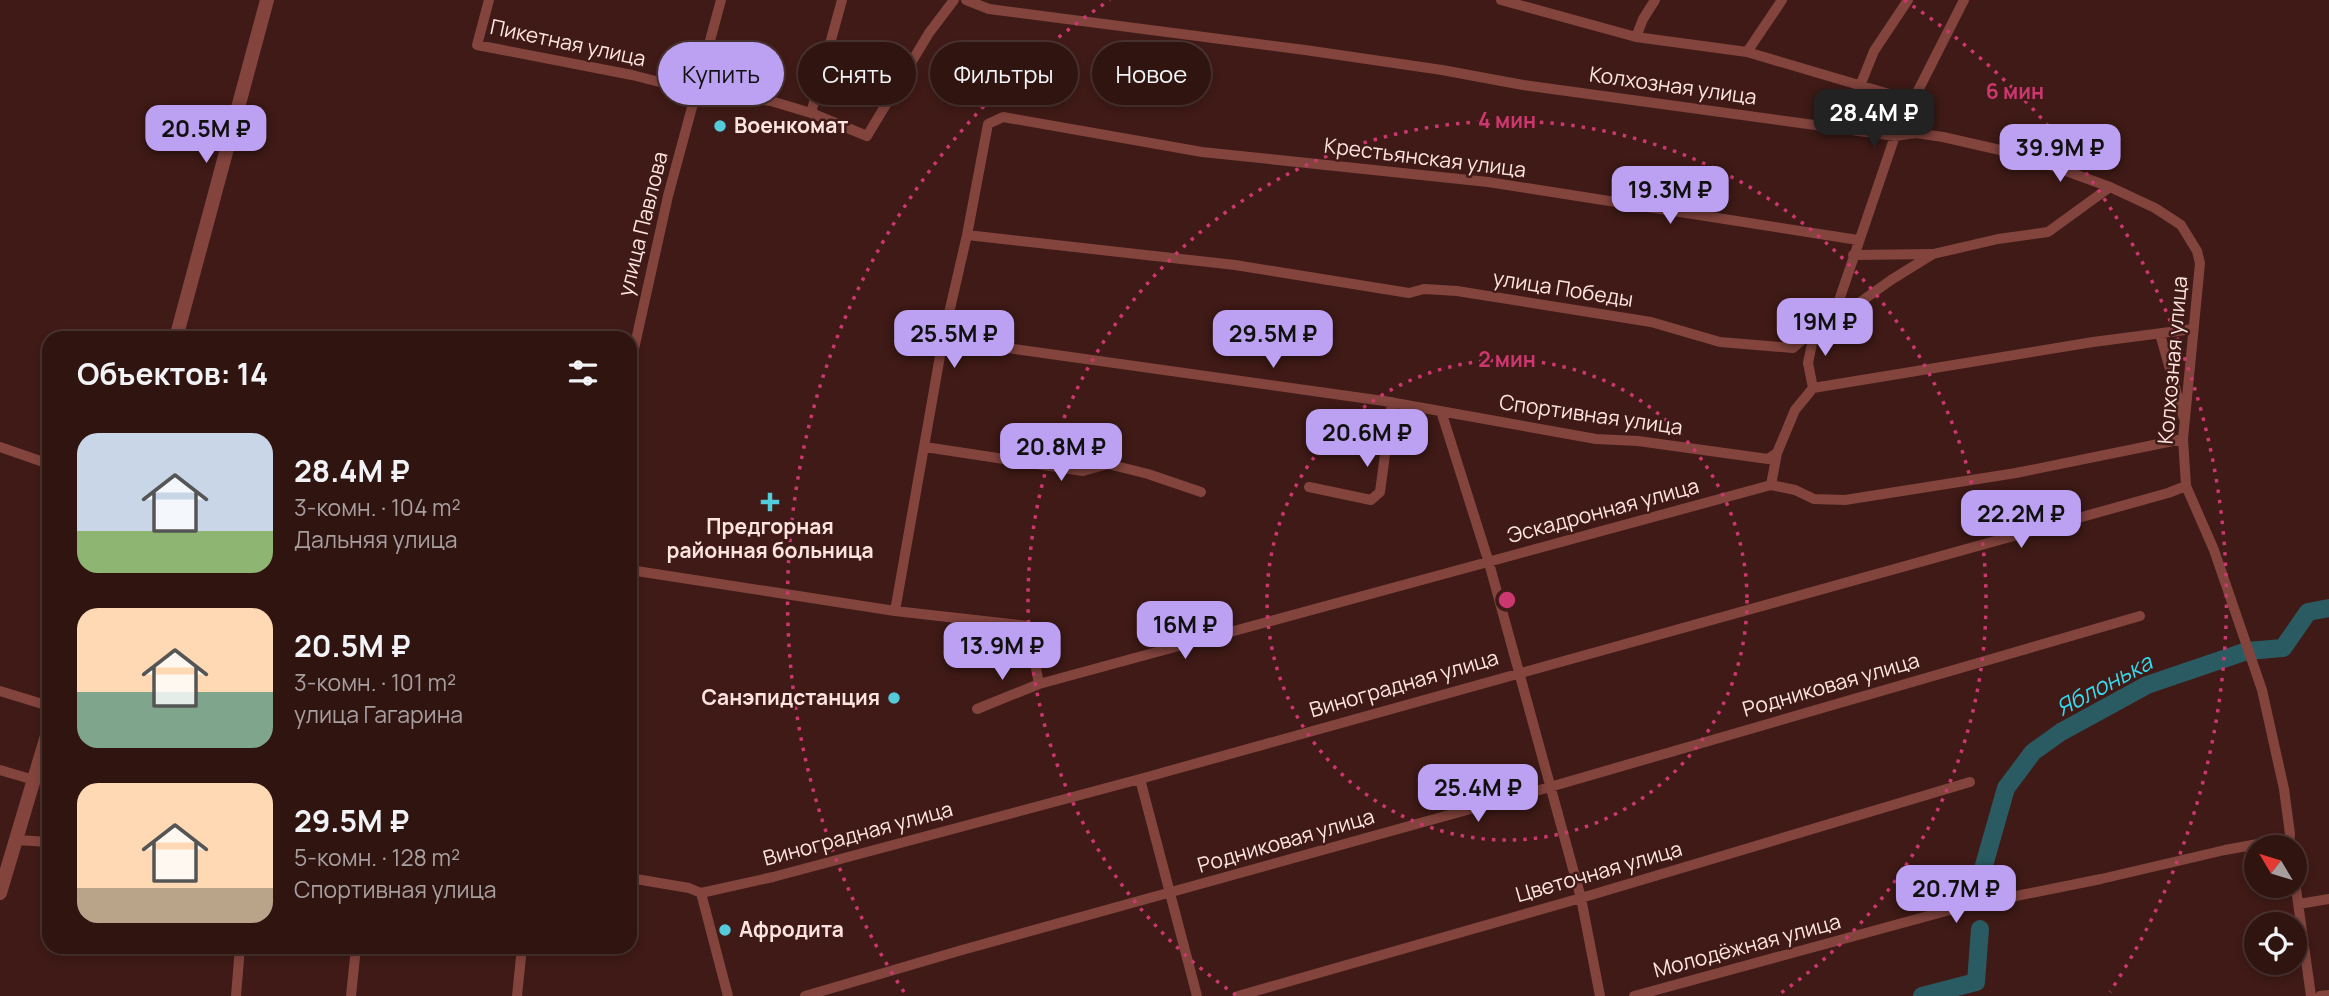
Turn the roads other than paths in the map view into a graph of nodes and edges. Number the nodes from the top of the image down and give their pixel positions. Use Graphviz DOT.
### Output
graph roads {
  1 [pos="267,0"];
  2 [pos="489,0"];
  3 [pos="721,0"];
  4 [pos="842,0"];
  5 [pos="954,0"];
  6 [pos="966,0"];
  7 [pos="1501,0"];
  8 [pos="1655,0"];
  9 [pos="1782,0"];
  10 [pos="1908,0"];
  11 [pos="1964,0"];
  12 [pos="1532,3"];
  13 [pos="1636,37"];
  14 [pos="709,42"];
  15 [pos="1747,52"];
  16 [pos="658,82"];
  17 [pos="1860,86"];
  18 [pos="1913,101"];
  19 [pos="692,105"];
  20 [pos="784,105"];
  21 [pos="811,113"];
  22 [pos="1895,136"];
  23 [pos="2110,187"];
  24 [pos="967,235"];
  25 [pos="1858,240"];
  26 [pos="1933,254"];
  27 [pos="1853,255"];
  28 [pos="1833,318"];
  29 [pos="1815,329"];
  30 [pos="2193,330"];
  31 [pos="178,331"];
  32 [pos="637,334"];
  33 [pos="2160,334"];
  34 [pos="943,339"];
  35 [pos="1813,388"];
  36 [pos="1392,402"];
  37 [pos="1441,411"];
  38 [pos="2186,424"];
  39 [pos="2183,439"];
  40 [pos="0,447"];
  41 [pos="925,447"];
  42 [pos="1777,453"];
  43 [pos="42,462"];
  44 [pos="1771,485"];
  45 [pos="2186,486"];
  46 [pos="1308,487"];
  47 [pos="1201,492"];
  48 [pos="1489,562"];
  49 [pos="637,571"];
  50 [pos="895,611"];
  51 [pos="2140,615"];
  52 [pos="1518,672"];
  53 [pos="1039,684"];
  54 [pos="0,691"];
  55 [pos="42,704"];
  56 [pos="977,709"];
  57 [pos="42,753"];
  58 [pos="0,770"];
  59 [pos="1140,779"];
  60 [pos="34,780"];
  61 [pos="1970,782"];
  62 [pos="1550,787"];
  63 [pos="2290,835"];
  64 [pos="16,840"];
  65 [pos="42,842"];
  66 [pos="2244,847"];
  67 [pos="637,879"];
  68 [pos="0,893"];
  69 [pos="701,893"];
  70 [pos="1172,893"];
  71 [pos="1581,898"];
  72 [pos="2298,898"];
  73 [pos="2329,898"];
  74 [pos="2299,904"];
  75 [pos="239,954"];
  76 [pos="355,954"];
  77 [pos="521,954"];
  78 [pos="2329,995"];
  79 [pos="236,996"];
  80 [pos="351,996"];
  81 [pos="517,996"];
  82 [pos="728,996"];
  83 [pos="805,996"];
  84 [pos="1197,996"];
  85 [pos="1238,996"];
  86 [pos="1600,996"];
  87 [pos="1634,996"];
  88 [pos="2311,996"];
  89 [pos="2320,996"];
  1 -- 31 [label="street"];
  2 -- 16 [label="street, Пикетная улица"];
  3 -- 14 [label="street, улица Павлова"];
  4 -- 21 [label="street"];
  5 -- 21 [label="street"];
  6 -- 22 [label="street, Колхозная улица"];
  7 -- 12 [label="street"];
  8 -- 13 [label="street"];
  9 -- 15 [label="street"];
  10 -- 17 [label="street"];
  11 -- 18 [label="street"];
  12 -- 13 [label="street"];
  13 -- 15 [label="street"];
  15 -- 17 [label="street"];
  17 -- 18 [label="street"];
  18 -- 22 [label="street"];
  19 -- 32 [label="street, улица Павлова"];
  20 -- 21 [label="street"];
  22 -- 23 [label="street, Колхозная улица"];
  22 -- 25 [label="street"];
  23 -- 26 [label="street, улица Победы"];
  23 -- 30 [label="street, Колхозная улица"];
  24 -- 25 [label="street, Крестьянская улица"];
  24 -- 29 [label="street, улица Победы"];
  24 -- 34 [label="street"];
  25 -- 27 [label="street"];
  26 -- 27 [label="street"];
  26 -- 28 [label="street, улица Победы"];
  27 -- 28 [label="street"];
  28 -- 29 [label="street, улица Победы"];
  29 -- 35 [label="street"];
  30 -- 33 [label="street"];
  30 -- 38 [label="street, Колхозная улица"];
  33 -- 35 [label="street"];
  33 -- 38 [label="street"];
  34 -- 36 [label="street, Спортивная улица"];
  34 -- 41 [label="street"];
  35 -- 42 [label="street"];
  36 -- 37 [label="street, Спортивная улица"];
  36 -- 46 [label="street"];
  37 -- 42 [label="street, Спортивная улица"];
  37 -- 48 [label="street"];
  38 -- 39 [label="street, Колхозная улица"];
  39 -- 44 [label="street"];
  39 -- 45 [label="street, Колхозная улица"];
  40 -- 43 [label="street"];
  41 -- 47 [label="street"];
  41 -- 50 [label="street"];
  42 -- 44 [label="street"];
  44 -- 48 [label="street, Эскадронная улица"];
  45 -- 52 [label="street, Виноградная улица"];
  45 -- 63 [label="street, Колхозная улица"];
  48 -- 52 [label="street"];
  48 -- 53 [label="street, Эскадронная улица"];
  49 -- 50 [label="street"];
  50 -- 53 [label="street"];
  51 -- 62 [label="street, Родниковая улица"];
  52 -- 59 [label="street, Виноградная улица"];
  52 -- 62 [label="street"];
  53 -- 56 [label="street, Эскадронная улица"];
  54 -- 55 [label="street"];
  57 -- 60 [label="street"];
  58 -- 60 [label="street"];
  59 -- 69 [label="street, Виноградная улица"];
  59 -- 70 [label="street"];
  60 -- 64 [label="street"];
  61 -- 71 [label="street, Цветочная улица"];
  62 -- 70 [label="street, Родниковая улица"];
  62 -- 71 [label="street"];
  64 -- 65 [label="street"];
  64 -- 68 [label="street"];
  66 -- 87 [label="street, Молодёжная улица"];
  67 -- 69 [label="street, Виноградная улица"];
  69 -- 82 [label="street"];
  70 -- 83 [label="street, Родниковая улица"];
  70 -- 84 [label="street"];
  71 -- 85 [label="street, Цветочная улица"];
  71 -- 86 [label="street"];
  72 -- 74 [label="street"];
  73 -- 74 [label="street"];
  74 -- 88 [label="street"];
  75 -- 79 [label="street"];
  76 -- 80 [label="street"];
  77 -- 81 [label="street"];
  78 -- 89 [label="street"];
}
